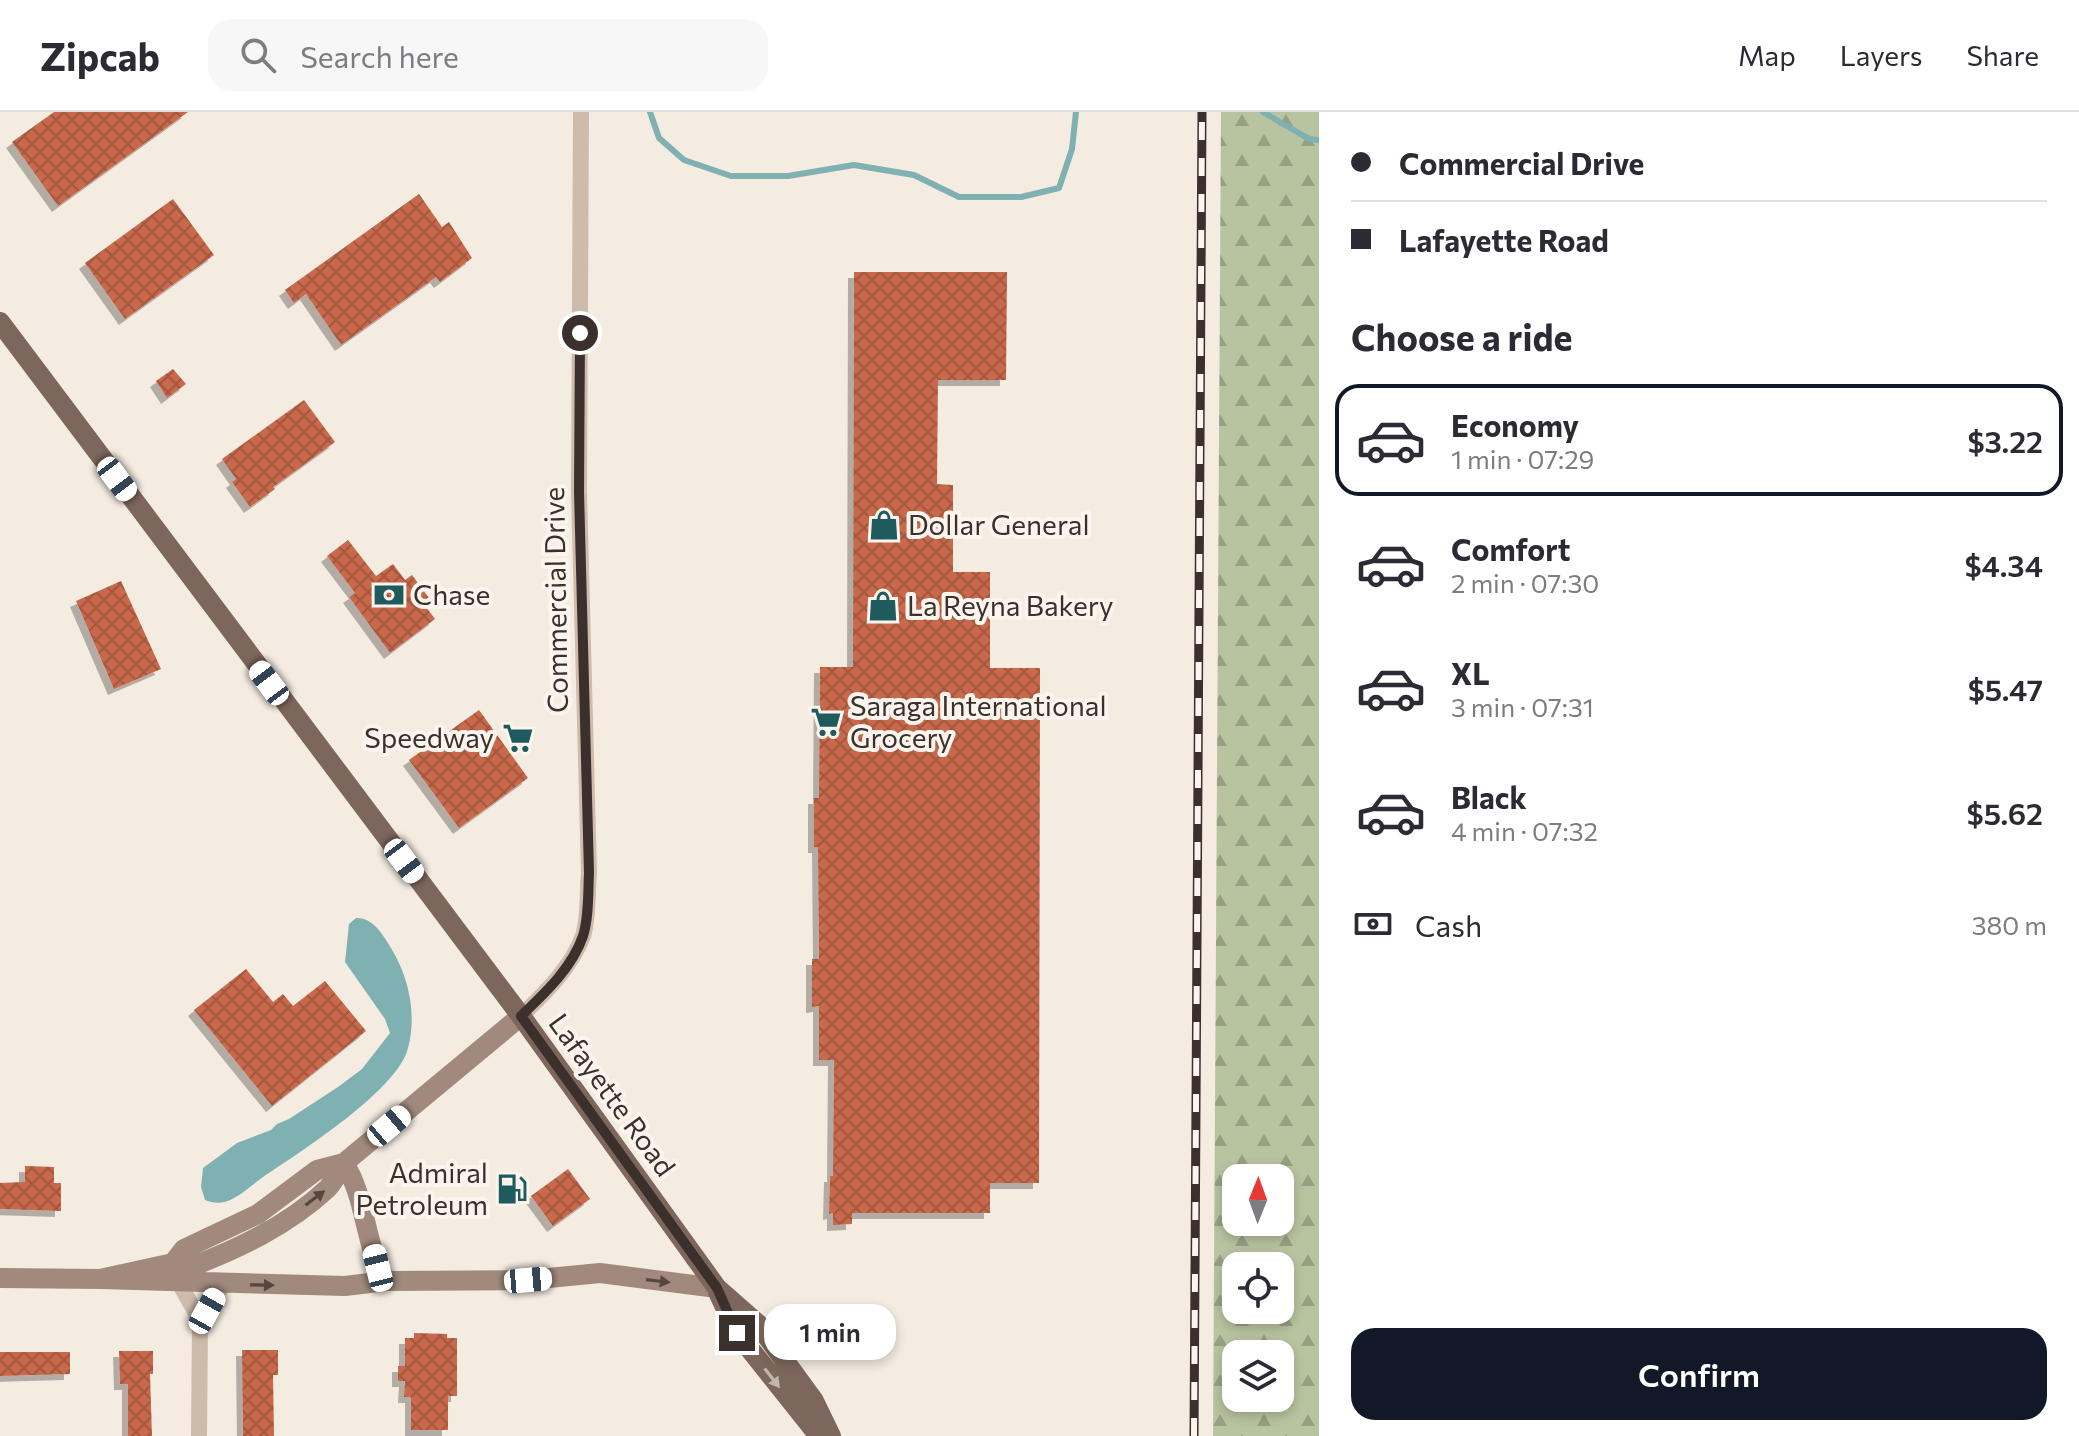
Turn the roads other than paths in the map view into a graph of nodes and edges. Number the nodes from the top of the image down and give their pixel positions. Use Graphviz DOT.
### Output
graph roads {
  1 [pos="581,112"];
  2 [pos="0,322"];
  3 [pos="521,1016"];
  4 [pos="344,1163"];
  5 [pos="176,1273"];
  6 [pos="0,1278"];
  7 [pos="386,1281"];
  8 [pos="225,1284"];
  9 [pos="717,1288"];
  10 [pos="200,1320"];
  11 [pos="831,1435"];
  12 [pos="199,1436"];
  1 -- 3 [label="street, Commercial Drive"];
  2 -- 3 [label="main road, Lafayette Road"];
  3 -- 4 [label="street"];
  3 -- 9 [label="main road, Lafayette Road"];
  4 -- 5 [label="street"];
  4 -- 7 [label="street"];
  5 -- 6 [label="street"];
  5 -- 8 [label="street"];
  5 -- 10 [label="street"];
  8 -- 7 [label="street, one-way"];
  7 -- 9 [label="street, one-way"];
  8 -- 10 [label="street"];
  9 -- 11 [label="main road, Lafayette Road"];
  10 -- 12 [label="street"];
}
